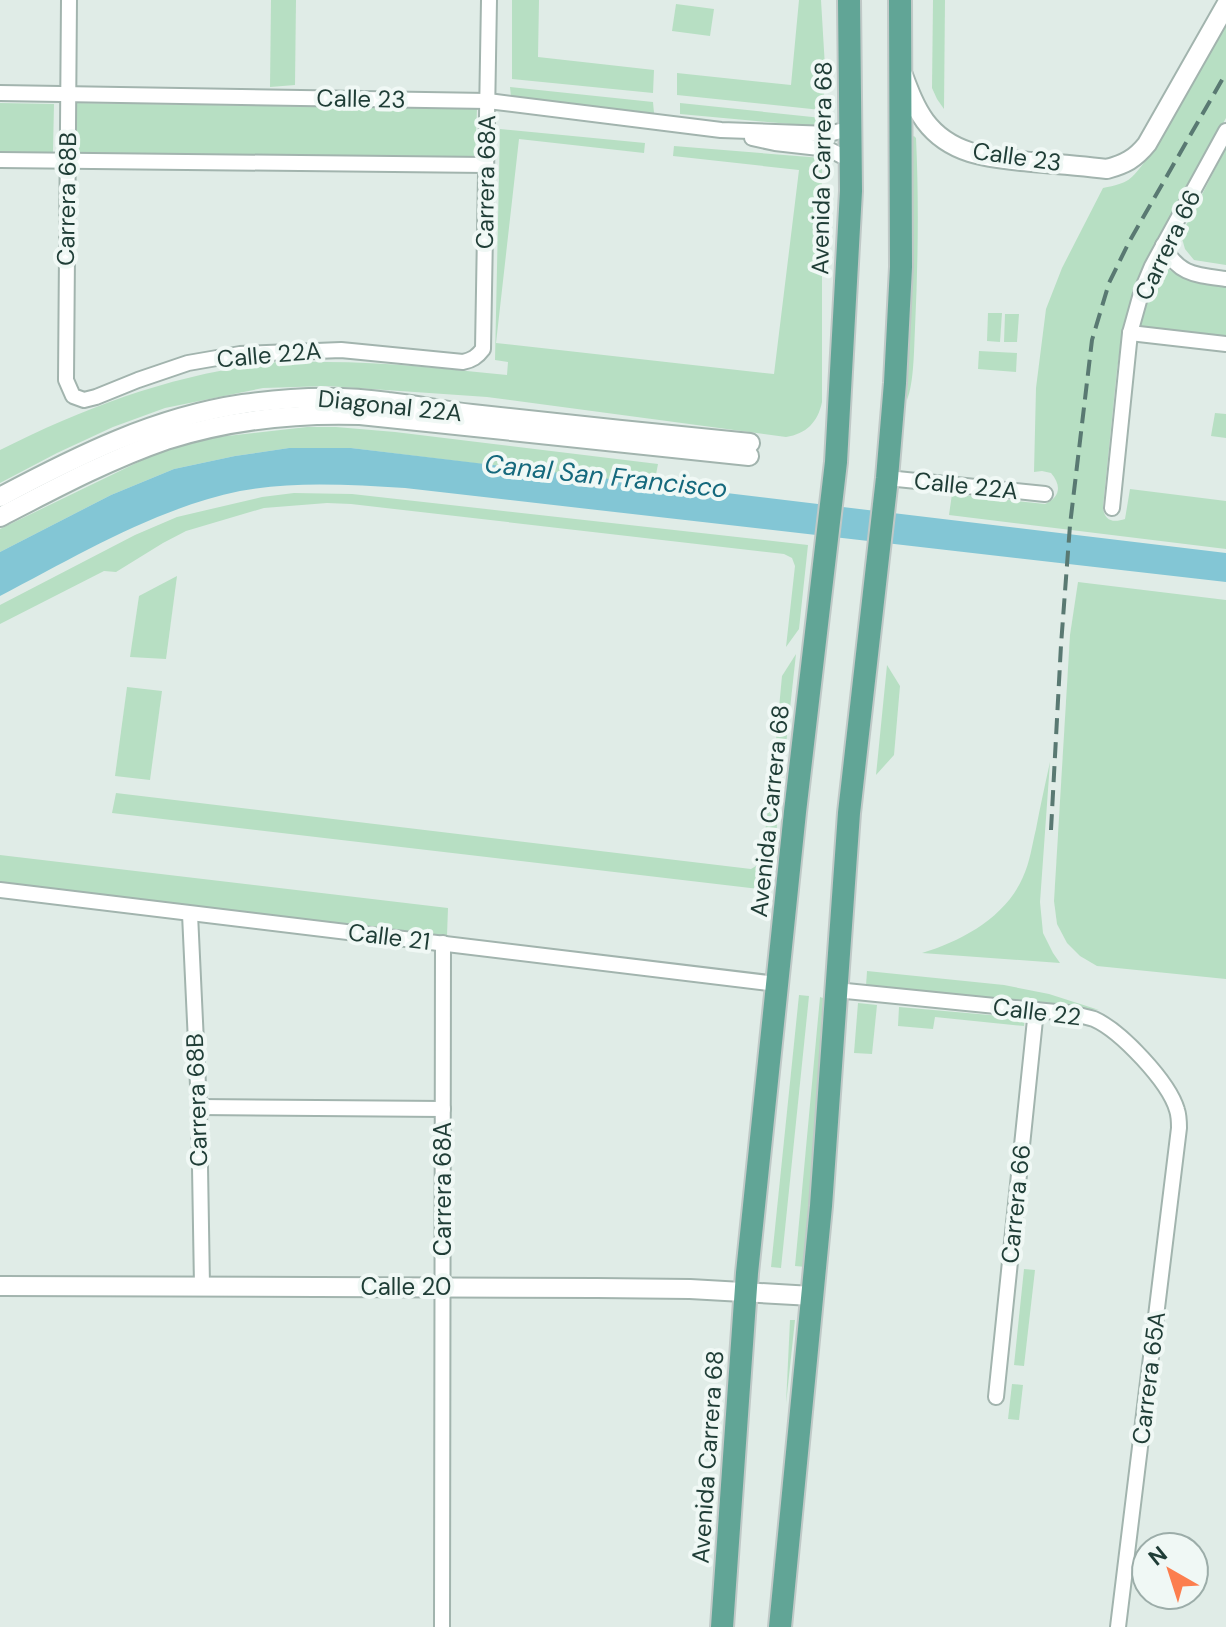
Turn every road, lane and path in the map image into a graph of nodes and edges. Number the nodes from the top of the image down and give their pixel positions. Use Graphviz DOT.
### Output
graph roads {
  1 [pos="69,0"];
  2 [pos="489,0"];
  3 [pos="849,0"];
  4 [pos="900,0"];
  5 [pos="1226,5"];
  6 [pos="902,71"];
  7 [pos="0,93"];
  8 [pos="68,94"];
  9 [pos="488,101"];
  10 [pos="850,123"];
  11 [pos="721,130"];
  12 [pos="1226,131"];
  13 [pos="0,160"];
  14 [pos="68,160"];
  15 [pos="850,160"];
  16 [pos="486,165"];
  17 [pos="1163,245"];
  18 [pos="1226,279"];
  19 [pos="1130,333"];
  20 [pos="1226,344"];
  21 [pos="472,360"];
  22 [pos="73,396"];
  23 [pos="887,478"];
  24 [pos="1045,494"];
  25 [pos="0,497"];
  26 [pos="1112,508"];
  27 [pos="0,517"];
  28 [pos="0,890"];
  29 [pos="190,914"];
  30 [pos="443,943"];
  31 [pos="777,984"];
  32 [pos="836,990"];
  33 [pos="1036,1010"];
  34 [pos="199,1107"];
  35 [pos="443,1109"];
  36 [pos="1179,1128"];
  37 [pos="0,1286"];
  38 [pos="202,1286"];
  39 [pos="443,1287"];
  40 [pos="746,1292"];
  41 [pos="812,1296"];
  42 [pos="996,1397"];
  43 [pos="442,1627"];
  44 [pos="722,1627"];
  45 [pos="780,1627"];
  46 [pos="1118,1627"];
  1 -- 8 [label="street, Carrera 68B"];
  2 -- 9 [label="street, Carrera 68A"];
  3 -- 10 [label="main road, Avenida Carrera 68"];
  4 -- 6 [label="main road"];
  5 -- 6 [label="street, Calle 23"];
  6 -- 23 [label="main road"];
  7 -- 8 [label="street, Calle 23"];
  8 -- 9 [label="street, Calle 23"];
  8 -- 14 [label="street, Carrera 68B"];
  9 -- 11 [label="street, Calle 23"];
  9 -- 16 [label="street, Carrera 68A"];
  10 -- 11 [label="street, Calle 23"];
  10 -- 15 [label="main road, Avenida Carrera 68"];
  11 -- 15 [label="street, Calle 23"];
  12 -- 17 [label="street, Carrera 66"];
  13 -- 14 [label="street"];
  14 -- 16 [label="street"];
  14 -- 22 [label="street, Carrera 68B"];
  15 -- 31 [label="main road, Avenida Carrera 68"];
  16 -- 21 [label="street, Carrera 68A"];
  17 -- 18 [label="street"];
  17 -- 19 [label="street, Carrera 66"];
  19 -- 20 [label="street"];
  19 -- 26 [label="street, Carrera 66"];
  21 -- 22 [label="street, Calle 22A"];
  23 -- 24 [label="street, Calle 22A"];
  23 -- 32 [label="main road"];
  25 -- 27 [label="street, Diagonal 22A"];
  28 -- 29 [label="street, Calle 21"];
  29 -- 30 [label="street, Calle 21"];
  29 -- 34 [label="street, Carrera 68B"];
  30 -- 31 [label="street, Calle 21"];
  30 -- 35 [label="street, Carrera 68A"];
  31 -- 40 [label="main road, Avenida Carrera 68"];
  32 -- 33 [label="street, Calle 22"];
  32 -- 41 [label="main road"];
  33 -- 36 [label="street, Calle 22"];
  33 -- 42 [label="street, Carrera 66"];
  34 -- 35 [label="street"];
  34 -- 38 [label="street, Carrera 68B"];
  35 -- 39 [label="street, Carrera 68A"];
  36 -- 46 [label="street, Carrera 65A"];
  37 -- 38 [label="street, Calle 20"];
  38 -- 39 [label="street, Calle 20"];
  39 -- 40 [label="street, Calle 20"];
  39 -- 43 [label="street, Carrera 68A"];
  40 -- 41 [label="street, Calle 20"];
  40 -- 44 [label="main road, Avenida Carrera 68"];
  41 -- 45 [label="main road"];
}
